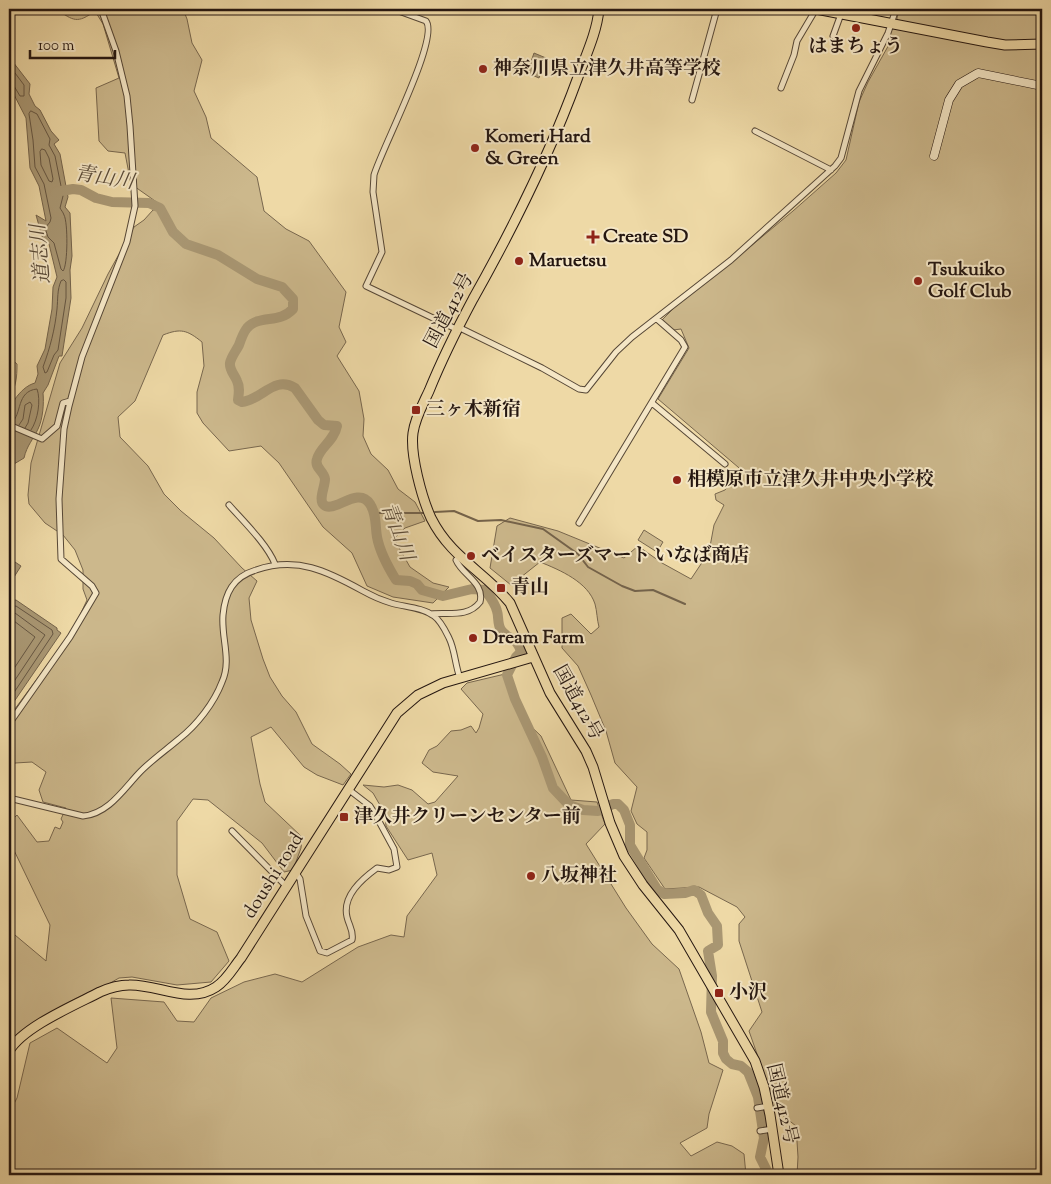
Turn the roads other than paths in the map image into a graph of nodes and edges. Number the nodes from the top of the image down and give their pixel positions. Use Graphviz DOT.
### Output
graph roads {
  1 [pos="101,9"];
  2 [pos="393,9"];
  3 [pos="599,9"];
  4 [pos="717,9"];
  5 [pos="816,9"];
  6 [pos="896,9"];
  7 [pos="841,14"];
  8 [pos="892,23"];
  9 [pos="833,36"];
  10 [pos="1042,44"];
  11 [pos="1042,86"];
  12 [pos="781,88"];
  13 [pos="692,100"];
  14 [pos="755,131"];
  15 [pos="934,156"];
  16 [pos="831,170"];
  17 [pos="657,319"];
  18 [pos="457,328"];
  19 [pos="70,401"];
  20 [pos="652,403"];
  21 [pos="9,425"];
  22 [pos="725,464"];
  23 [pos="229,504"];
  24 [pos="579,522"];
  25 [pos="459,557"];
  26 [pos="275,564"];
  27 [pos="431,614"];
  28 [pos="533,657"];
  29 [pos="460,678"];
  30 [pos="9,724"];
  31 [pos="347,789"];
  32 [pos="9,798"];
  33 [pos="232,831"];
  34 [pos="296,873"];
  35 [pos="287,887"];
  36 [pos="9,1050"];
  37 [pos="771,1130"];
  38 [pos="760,1132"];
  39 [pos="779,1175"];
  1 -- 19 [label="street"];
  2 -- 18 [label="street"];
  3 -- 18 [label="highway, 国道412号"];
  4 -- 13 [label="street"];
  5 -- 7 [label="highway"];
  5 -- 12 [label="street"];
  6 -- 8 [label="street"];
  7 -- 8 [label="highway"];
  7 -- 9 [label="street"];
  8 -- 10 [label="highway"];
  8 -- 16 [label="street"];
  11 -- 15 [label="street"];
  14 -- 16 [label="street"];
  16 -- 17 [label="street"];
  17 -- 18 [label="street"];
  17 -- 20 [label="street"];
  18 -- 25 [label="highway, 国道412号"];
  19 -- 21 [label="street"];
  19 -- 30 [label="street"];
  20 -- 22 [label="street"];
  20 -- 24 [label="street"];
  23 -- 26 [label="street"];
  25 -- 27 [label="street"];
  25 -- 28 [label="highway, 国道412号"];
  26 -- 27 [label="street"];
  26 -- 32 [label="street"];
  27 -- 29 [label="street"];
  28 -- 29 [label="highway, doushi road"];
  28 -- 37 [label="highway, 国道412号"];
  29 -- 31 [label="highway, doushi road"];
  31 -- 34 [label="highway, doushi road"];
  31 -- 34 [label="street"];
  33 -- 35 [label="street"];
  34 -- 35 [label="highway, doushi road"];
  35 -- 36 [label="highway, doushi road"];
  37 -- 38 [label="street"];
  37 -- 39 [label="highway, 国道412号"];
}
